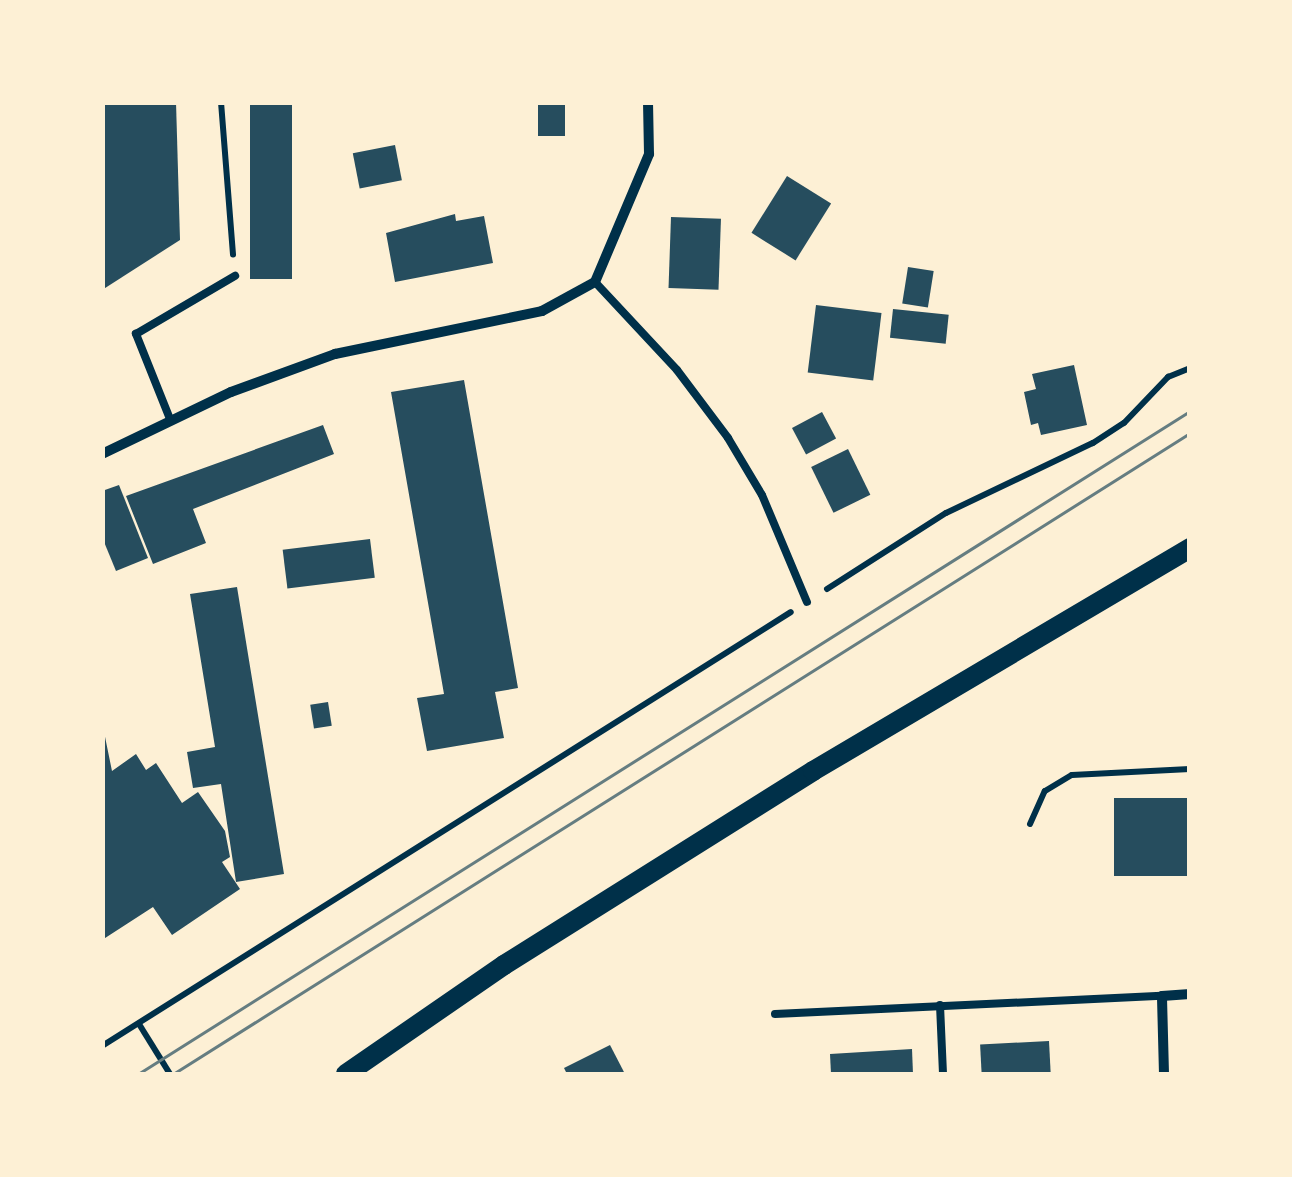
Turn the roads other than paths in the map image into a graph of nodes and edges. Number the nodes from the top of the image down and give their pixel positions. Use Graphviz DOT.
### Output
graph roads {
  1 [pos="648,102"];
  2 [pos="234,276"];
  3 [pos="595,282"];
  4 [pos="170,419"];
  5 [pos="102,454"];
  6 [pos="1190,548"];
  7 [pos="807,602"];
  8 [pos="1190,994"];
  9 [pos="1162,996"];
  10 [pos="940,1005"];
  11 [pos="775,1014"];
  12 [pos="346,1074"];
  13 [pos="943,1074"];
  14 [pos="1164,1074"];
  1 -- 3 [label="street"];
  2 -- 4 [label="lane"];
  3 -- 4 [label="street"];
  3 -- 7 [label="lane"];
  4 -- 5 [label="street"];
  6 -- 12 [label="main road"];
  8 -- 9 [label="street"];
  9 -- 10 [label="lane"];
  9 -- 14 [label="street"];
  10 -- 11 [label="lane"];
  10 -- 13 [label="lane"];
}
